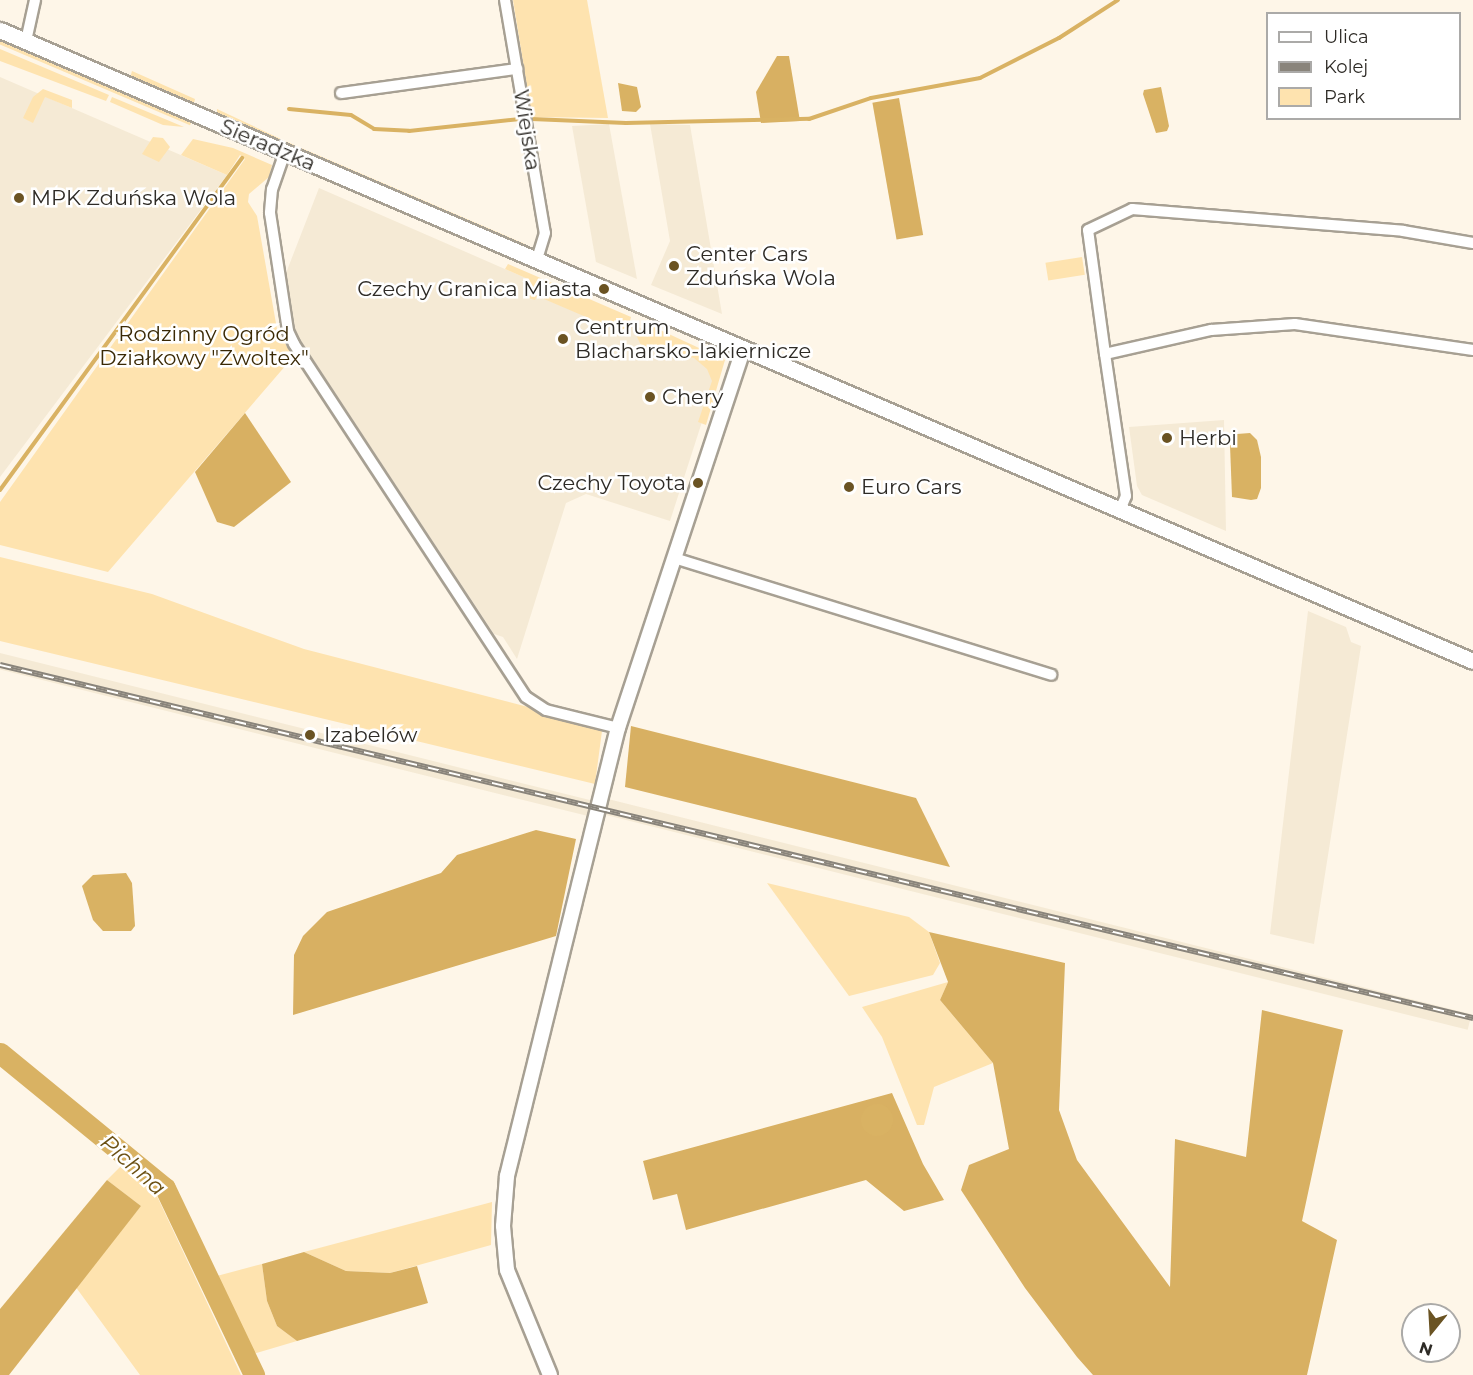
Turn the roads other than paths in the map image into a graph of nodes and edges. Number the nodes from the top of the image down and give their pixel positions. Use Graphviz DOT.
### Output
graph roads {
  1 [pos="35,0"];
  2 [pos="505,0"];
  3 [pos="0,30"];
  4 [pos="26,41"];
  5 [pos="517,69"];
  6 [pos="342,93"];
  7 [pos="285,152"];
  8 [pos="1473,243"];
  9 [pos="537,260"];
  10 [pos="743,349"];
  11 [pos="1473,350"];
  12 [pos="1105,354"];
  13 [pos="1120,510"];
  14 [pos="674,558"];
  15 [pos="1473,661"];
  16 [pos="1051,675"];
  17 [pos="618,728"];
  18 [pos="550,1375"];
  1 -- 4 [label="street"];
  2 -- 5 [label="street, Wiejska"];
  3 -- 4 [label="main road, Sieradzka"];
  4 -- 7 [label="main road, Sieradzka"];
  5 -- 6 [label="street"];
  5 -- 9 [label="street, Wiejska"];
  7 -- 9 [label="main road, Sieradzka"];
  7 -- 17 [label="street"];
  8 -- 12 [label="street"];
  9 -- 10 [label="main road, Sieradzka"];
  10 -- 13 [label="main road, Sieradzka"];
  10 -- 14 [label="street"];
  11 -- 12 [label="street"];
  12 -- 13 [label="street"];
  13 -- 15 [label="main road, Sieradzka"];
  14 -- 16 [label="street"];
  14 -- 17 [label="street"];
  17 -- 18 [label="street"];
}
